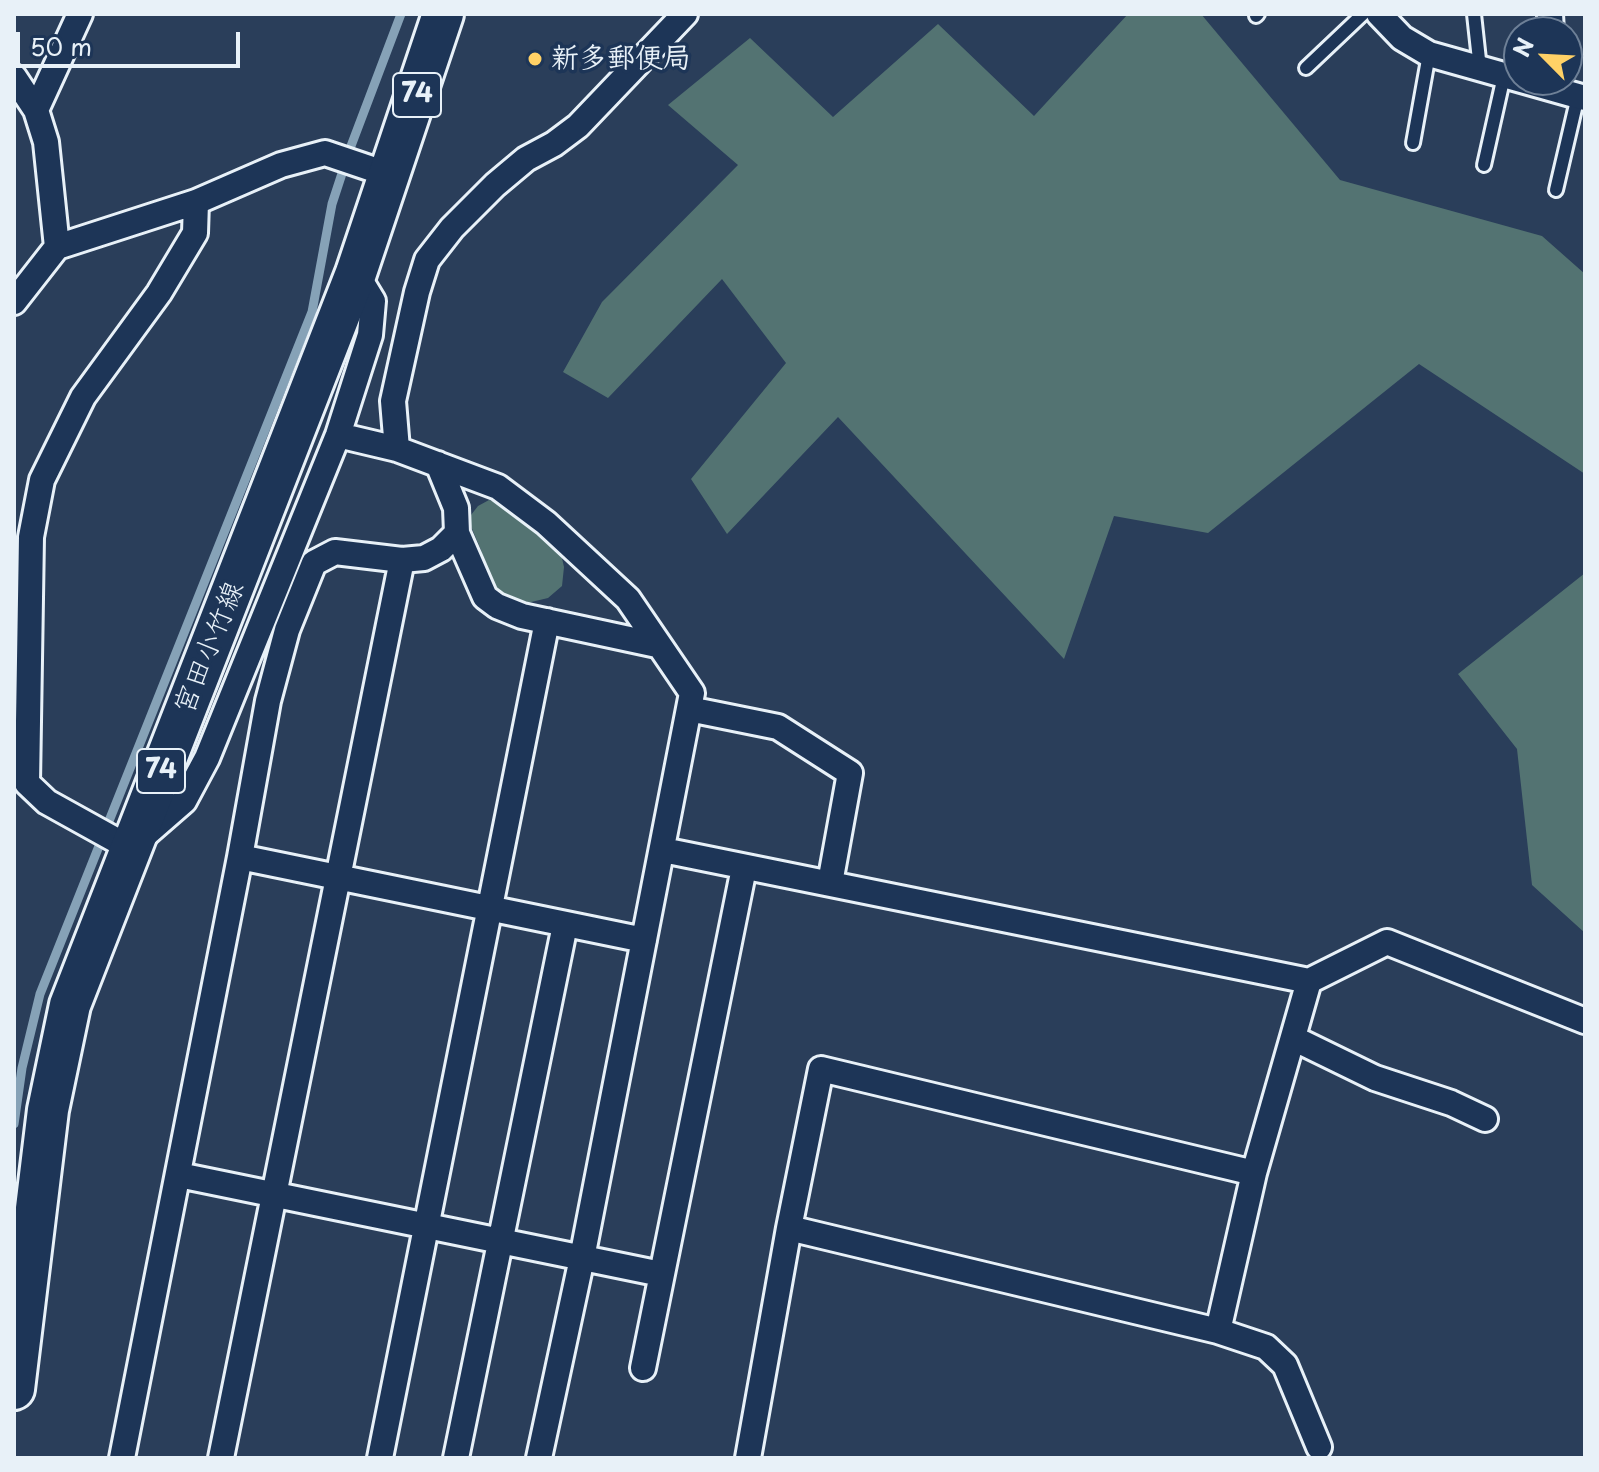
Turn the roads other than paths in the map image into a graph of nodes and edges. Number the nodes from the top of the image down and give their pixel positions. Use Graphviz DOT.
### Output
graph roads {
  1 [pos="80,14"];
  2 [pos="443,14"];
  3 [pos="685,14"];
  4 [pos="1363,14"];
  5 [pos="1379,14"];
  6 [pos="1474,14"];
  7 [pos="1401,26"];
  8 [pos="1429,54"];
  9 [pos="1306,68"];
  10 [pos="1480,69"];
  11 [pos="1503,76"];
  12 [pos="14,77"];
  13 [pos="1503,80"];
  14 [pos="1568,96"];
  15 [pos="36,110"];
  16 [pos="1413,143"];
  17 [pos="1484,165"];
  18 [pos="390,175"];
  19 [pos="1556,190"];
  20 [pos="196,202"];
  21 [pos="57,247"];
  22 [pos="356,273"];
  23 [pos="14,302"];
  24 [pos="338,435"];
  25 [pos="397,449"];
  26 [pos="438,464"];
  27 [pos="457,533"];
  28 [pos="402,560"];
  29 [pos="547,621"];
  30 [pos="657,645"];
  31 [pos="689,709"];
  32 [pos="130,848"];
  33 [pos="663,850"];
  34 [pos="240,857"];
  35 [pos="744,868"];
  36 [pos="338,878"];
  37 [pos="830,883"];
  38 [pos="490,909"];
  39 [pos="565,925"];
  40 [pos="644,940"];
  41 [pos="1309,981"];
  42 [pos="1585,1021"];
  43 [pos="1293,1038"];
  44 [pos="1485,1119"];
  45 [pos="1254,1173"];
  46 [pos="179,1175"];
  47 [pos="274,1195"];
  48 [pos="426,1227"];
  49 [pos="789,1228"];
  50 [pos="500,1241"];
  51 [pos="582,1258"];
  52 [pos="661,1274"];
  53 [pos="1218,1331"];
  54 [pos="643,1368"];
  55 [pos="14,1389"];
  56 [pos="1319,1447"];
  57 [pos="122,1458"];
  58 [pos="221,1458"];
  59 [pos="380,1458"];
  60 [pos="456,1458"];
  61 [pos="539,1458"];
  62 [pos="748,1458"];
  1 -- 15 [label="street"];
  2 -- 18 [label="main road, 宮田小竹線 / 74"];
  3 -- 25 [label="street"];
  4 -- 9 [label="lane"];
  5 -- 7 [label="street"];
  6 -- 10 [label="lane"];
  7 -- 8 [label="street"];
  8 -- 10 [label="street"];
  8 -- 16 [label="lane"];
  10 -- 11 [label="street"];
  12 -- 15 [label="street"];
  13 -- 17 [label="lane"];
  14 -- 19 [label="lane"];
  15 -- 21 [label="street"];
  18 -- 20 [label="street"];
  18 -- 22 [label="main road, 宮田小竹線 / 74"];
  20 -- 21 [label="street"];
  20 -- 32 [label="street"];
  21 -- 23 [label="street"];
  22 -- 24 [label="street"];
  22 -- 32 [label="main road, 宮田小竹線 / 74"];
  24 -- 25 [label="street"];
  24 -- 32 [label="street"];
  25 -- 26 [label="street"];
  26 -- 27 [label="street"];
  26 -- 30 [label="street"];
  27 -- 28 [label="street"];
  27 -- 29 [label="street"];
  28 -- 34 [label="street"];
  28 -- 36 [label="street"];
  29 -- 30 [label="street"];
  29 -- 38 [label="street"];
  30 -- 31 [label="street"];
  31 -- 33 [label="street"];
  31 -- 37 [label="street"];
  32 -- 55 [label="main road, 宮田小竹線 / 74"];
  33 -- 35 [label="street"];
  33 -- 40 [label="street"];
  34 -- 36 [label="street"];
  34 -- 46 [label="street"];
  35 -- 37 [label="street"];
  35 -- 52 [label="street"];
  36 -- 38 [label="street"];
  36 -- 47 [label="street"];
  37 -- 41 [label="street"];
  38 -- 39 [label="street"];
  38 -- 48 [label="street"];
  39 -- 40 [label="street"];
  39 -- 50 [label="street"];
  40 -- 51 [label="street"];
  41 -- 42 [label="street"];
  41 -- 43 [label="street"];
  43 -- 44 [label="street"];
  43 -- 45 [label="street"];
  45 -- 49 [label="street"];
  45 -- 53 [label="street"];
  46 -- 47 [label="street"];
  46 -- 57 [label="street"];
  47 -- 48 [label="street"];
  47 -- 58 [label="street"];
  48 -- 50 [label="street"];
  48 -- 59 [label="street"];
  49 -- 53 [label="street"];
  49 -- 62 [label="street"];
  50 -- 51 [label="street"];
  50 -- 60 [label="street"];
  51 -- 52 [label="street"];
  51 -- 61 [label="street"];
  52 -- 54 [label="street"];
  53 -- 56 [label="street"];
}
